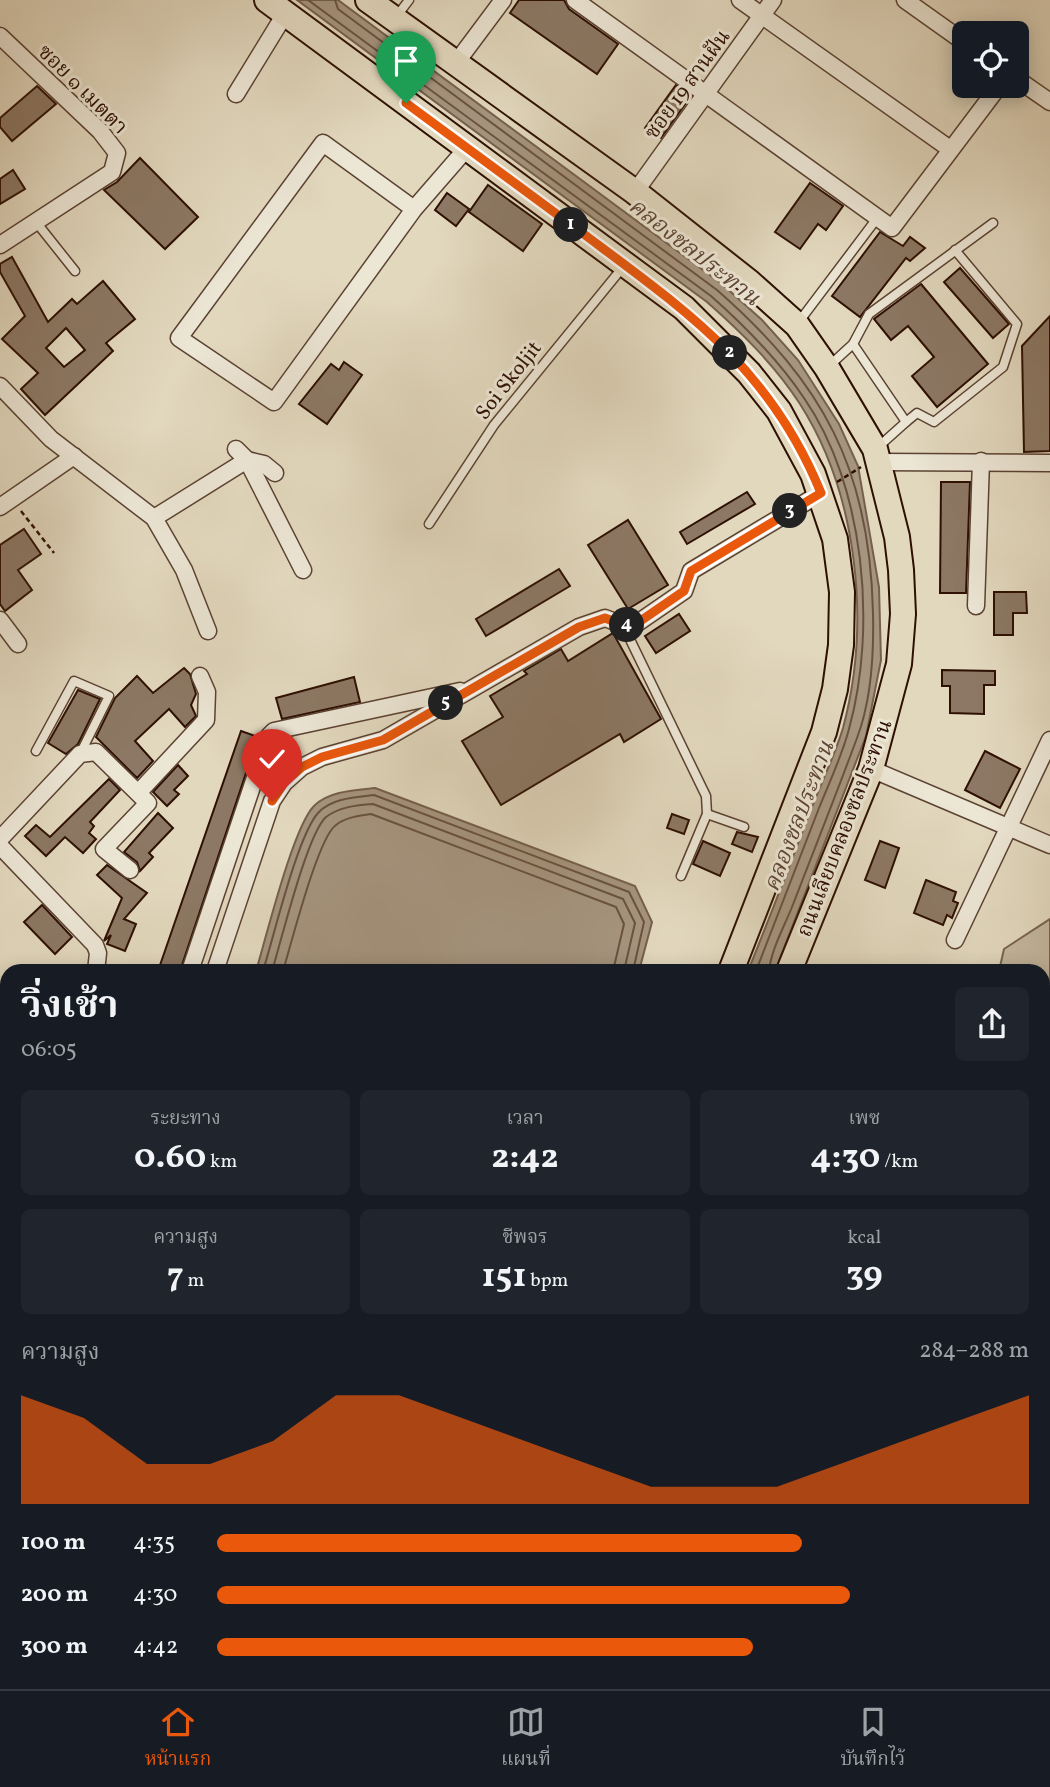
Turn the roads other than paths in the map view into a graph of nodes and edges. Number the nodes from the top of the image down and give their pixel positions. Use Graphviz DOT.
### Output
graph roads {
  1 [pos="368,0"];
  2 [pos="503,0"];
  3 [pos="575,0"];
  4 [pos="740,0"];
  5 [pos="773,0"];
  6 [pos="905,0"];
  7 [pos="276,7"];
  8 [pos="402,10"];
  9 [pos="762,16"];
  10 [pos="952,33"];
  11 [pos="0,36"];
  12 [pos="456,63"];
  13 [pos="1029,87"];
  14 [pos="706,92"];
  15 [pos="236,94"];
  16 [pos="990,98"];
  17 [pos="1050,102"];
  18 [pos="467,148"];
  19 [pos="950,149"];
  20 [pos="635,192"];
  21 [pos="414,209"];
  22 [pos="878,217"];
  23 [pos="36,222"];
  24 [pos="993,223"];
  25 [pos="0,246"];
  26 [pos="955,250"];
  27 [pos="625,265"];
  28 [pos="75,271"];
  29 [pos="797,325"];
  30 [pos="853,344"];
  31 [pos="827,368"];
  32 [pos="0,386"];
  33 [pos="906,422"];
  34 [pos="242,455"];
  35 [pos="74,456"];
  36 [pos="870,460"];
  37 [pos="981,461"];
  38 [pos="1050,463"];
  39 [pos="275,473"];
  40 [pos="828,488"];
  41 [pos="6,503"];
  42 [pos="154,518"];
  43 [pos="429,524"];
  44 [pos="303,570"];
  45 [pos="976,606"];
  46 [pos="0,620"];
  47 [pos="623,625"];
  48 [pos="208,631"];
  49 [pos="18,644"];
  50 [pos="201,676"];
  51 [pos="473,688"];
  52 [pos="1050,740"];
  53 [pos="36,751"];
  54 [pos="80,754"];
  55 [pos="871,769"];
  56 [pos="139,792"];
  57 [pos="707,814"];
  58 [pos="744,827"];
  59 [pos="1010,828"];
  60 [pos="0,839"];
  61 [pos="1050,845"];
  62 [pos="0,846"];
  63 [pos="130,870"];
  64 [pos="681,876"];
  65 [pos="955,940"];
  66 [pos="97,964"];
  67 [pos="192,964"];
  68 [pos="217,964"];
  69 [pos="734,964"];
  70 [pos="792,964"];
  1 -- 8 [label="main road, ถนนเลียบคลองชลประทาน"];
  2 -- 12 [label="street"];
  3 -- 14 [label="street"];
  4 -- 9 [label="street"];
  5 -- 9 [label="street, ซอย 19 สานฝัน"];
  6 -- 10 [label="street"];
  7 -- 15 [label="street"];
  7 -- 18 [label="main road"];
  8 -- 12 [label="main road, ถนนเลียบคลองชลประทาน"];
  9 -- 14 [label="street, ซอย 19 สานฝัน"];
  9 -- 19 [label="street"];
  11 -- 23 [label="street, ซอย ๑ เมตตา"];
  12 -- 20 [label="main road, ถนนเลียบคลองชลประทาน"];
  13 -- 17 [label="street"];
  14 -- 20 [label="street, ซอย 19 สานฝัน"];
  14 -- 22 [label="street"];
  16 -- 19 [label="street"];
  18 -- 21 [label="street"];
  18 -- 27 [label="main road"];
  19 -- 22 [label="street"];
  20 -- 29 [label="main road, ถนนเลียบคลองชลประทาน"];
  21 -- 21 [label="street"];
  22 -- 29 [label="lane"];
  23 -- 25 [label="street, ซอย ๑ เมตตา"];
  23 -- 28 [label="lane"];
  24 -- 26 [label="lane"];
  26 -- 30 [label="lane"];
  26 -- 33 [label="lane"];
  27 -- 40 [label="main road"];
  27 -- 43 [label="lane, Soi Skoljit"];
  29 -- 31 [label="main road, ถนนเลียบคลองชลประทาน"];
  30 -- 31 [label="lane"];
  30 -- 33 [label="lane"];
  31 -- 36 [label="main road, ถนนเลียบคลองชลประทาน"];
  32 -- 35 [label="street"];
  33 -- 36 [label="lane"];
  34 -- 39 [label="street"];
  34 -- 42 [label="street"];
  34 -- 44 [label="street"];
  35 -- 41 [label="street"];
  35 -- 42 [label="street"];
  36 -- 37 [label="street"];
  36 -- 55 [label="main road, ถนนเลียบคลองชลประทาน"];
  37 -- 38 [label="street"];
  37 -- 45 [label="street"];
  40 -- 47 [label="street"];
  40 -- 69 [label="main road"];
  42 -- 48 [label="street"];
  46 -- 49 [label="street"];
  47 -- 51 [label="street"];
  47 -- 57 [label="lane"];
  50 -- 56 [label="street"];
  51 -- 67 [label="street"];
  51 -- 68 [label="street"];
  52 -- 59 [label="street"];
  53 -- 54 [label="lane"];
  54 -- 56 [label="street"];
  54 -- 60 [label="street"];
  55 -- 59 [label="street"];
  55 -- 70 [label="main road, ถนนเลียบคลองชลประทาน"];
  56 -- 63 [label="street"];
  57 -- 58 [label="lane"];
  57 -- 64 [label="lane"];
  59 -- 61 [label="street"];
  59 -- 65 [label="street"];
  62 -- 66 [label="street"];
}
